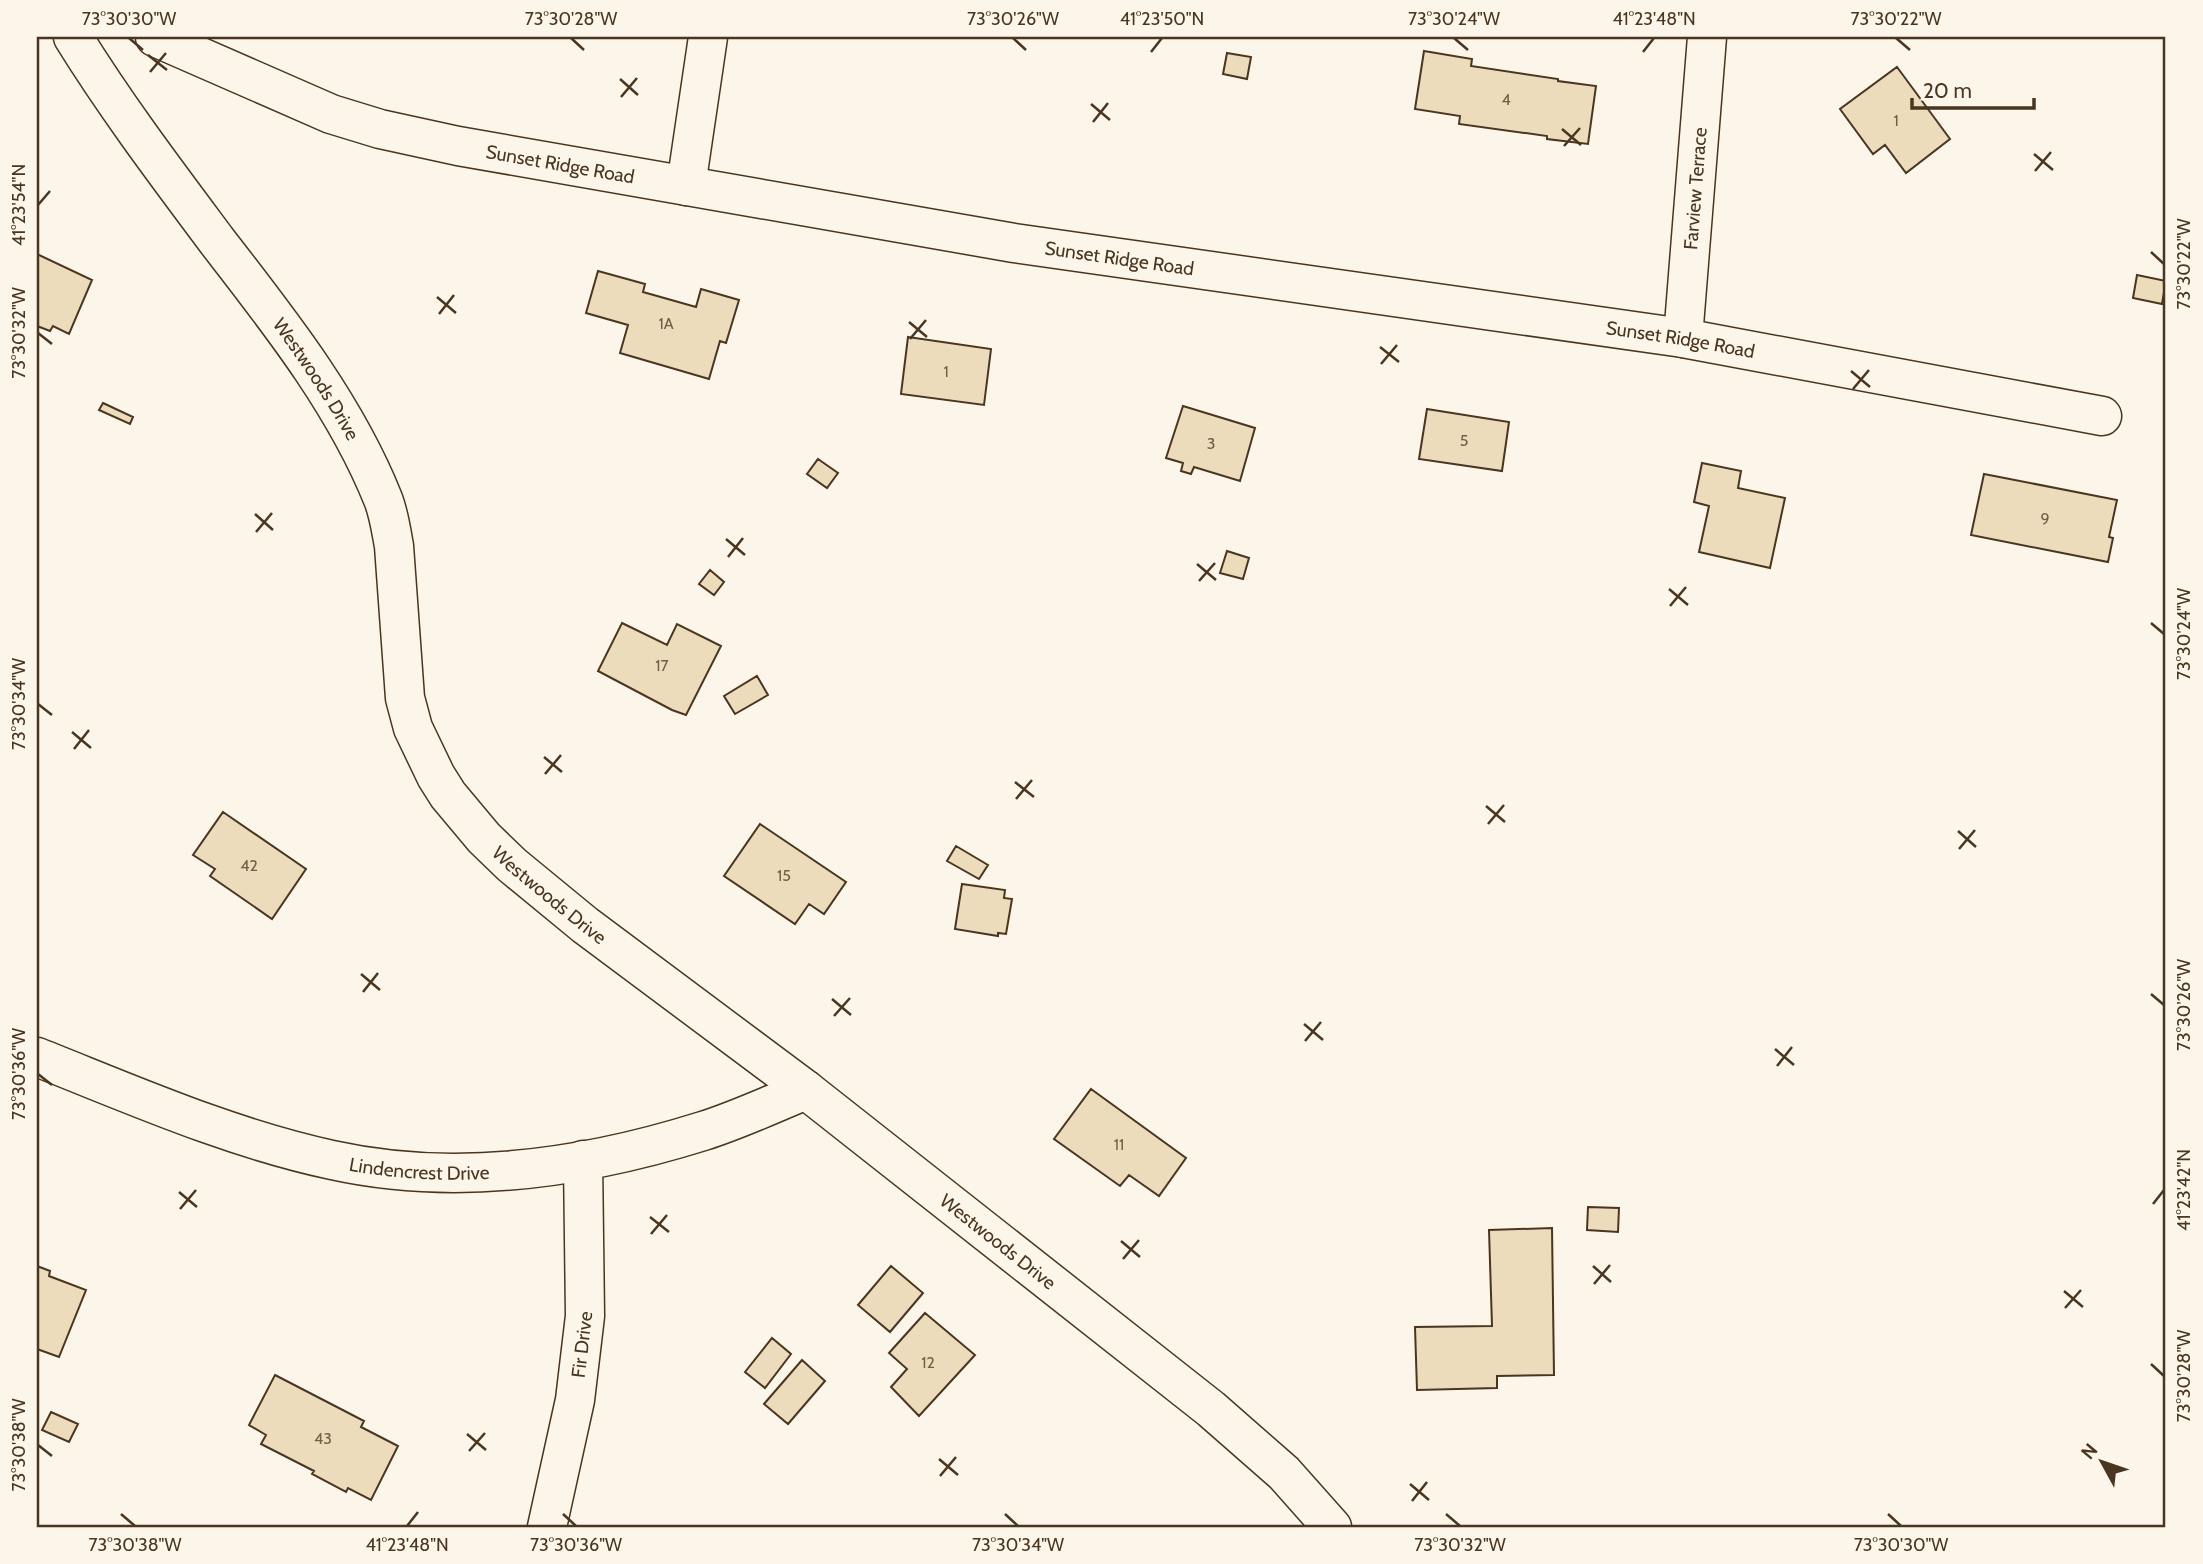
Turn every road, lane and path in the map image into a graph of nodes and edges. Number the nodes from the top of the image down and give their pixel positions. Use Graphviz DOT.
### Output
graph roads {
  1 [pos="73,37"];
  2 [pos="155,37"];
  3 [pos="708,37"];
  4 [pos="1707,37"];
  5 [pos="686,186"];
  6 [pos="1683,338"];
  7 [pos="2102,416"];
  8 [pos="37,1057"];
  9 [pos="806,1090"];
  10 [pos="583,1160"];
  11 [pos="547,1527"];
  12 [pos="1332,1527"];
  1 -- 9 [label="street, Westwoods Drive"];
  2 -- 5 [label="street, Sunset Ridge Road"];
  3 -- 5 [label="street"];
  4 -- 6 [label="street, Farview Terrace"];
  5 -- 6 [label="street, Sunset Ridge Road"];
  6 -- 7 [label="street, Sunset Ridge Road"];
  8 -- 10 [label="street, Lindencrest Drive"];
  9 -- 10 [label="street, Lindencrest Drive"];
  9 -- 12 [label="street, Westwoods Drive"];
  10 -- 11 [label="street, Fir Drive"];
}
